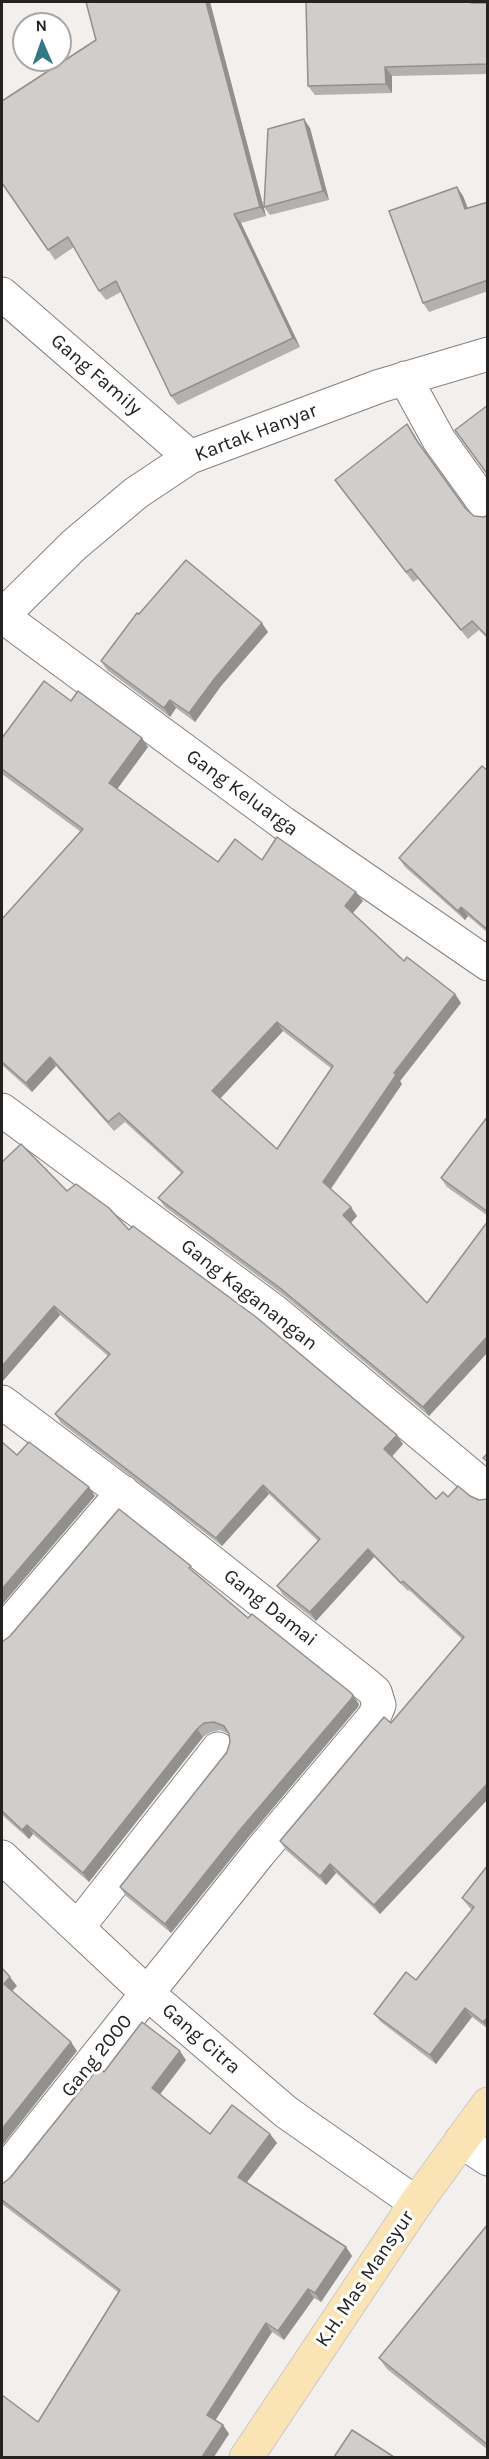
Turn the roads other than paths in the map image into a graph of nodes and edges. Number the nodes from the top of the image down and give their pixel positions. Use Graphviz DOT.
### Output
graph roads {
  1 [pos="2,294"];
  2 [pos="488,354"];
  3 [pos="405,378"];
  4 [pos="190,457"];
  5 [pos="488,508"];
  6 [pos="2,616"];
  7 [pos="488,964"];
  8 [pos="2,1110"];
  9 [pos="2,1402"];
  10 [pos="488,1490"];
  11 [pos="123,1492"];
  12 [pos="2,1633"];
  13 [pos="218,1749"];
  14 [pos="260,1852"];
  15 [pos="2,1857"];
  16 [pos="78,1927"];
  17 [pos="147,1993"];
  18 [pos="488,2104"];
  19 [pos="474,2150"];
  20 [pos="2,2175"];
  21 [pos="416,2203"];
  22 [pos="246,2457"];
  1 -- 4 [label="street, Gang Family"];
  2 -- 3 [label="street, Kartak Hanyar"];
  3 -- 4 [label="street, Kartak Hanyar"];
  3 -- 5 [label="street"];
  4 -- 6 [label="street, Kartak Hanyar"];
  6 -- 7 [label="street, Gang Keluarga"];
  8 -- 10 [label="street, Gang Kaganangan"];
  9 -- 11 [label="street, Gang Damai"];
  11 -- 12 [label="street"];
  11 -- 14 [label="street, Gang Damai"];
  13 -- 16 [label="street"];
  14 -- 17 [label="street, Gang 2000"];
  15 -- 16 [label="street, Gang Citra"];
  16 -- 17 [label="street, Gang Citra"];
  17 -- 20 [label="street, Gang 2000"];
  17 -- 21 [label="street, Gang Citra"];
  18 -- 19 [label="main road, K.H. Mas Mansyur"];
  19 -- 21 [label="main road, K.H. Mas Mansyur"];
  21 -- 22 [label="main road, K.H. Mas Mansyur"];
}
